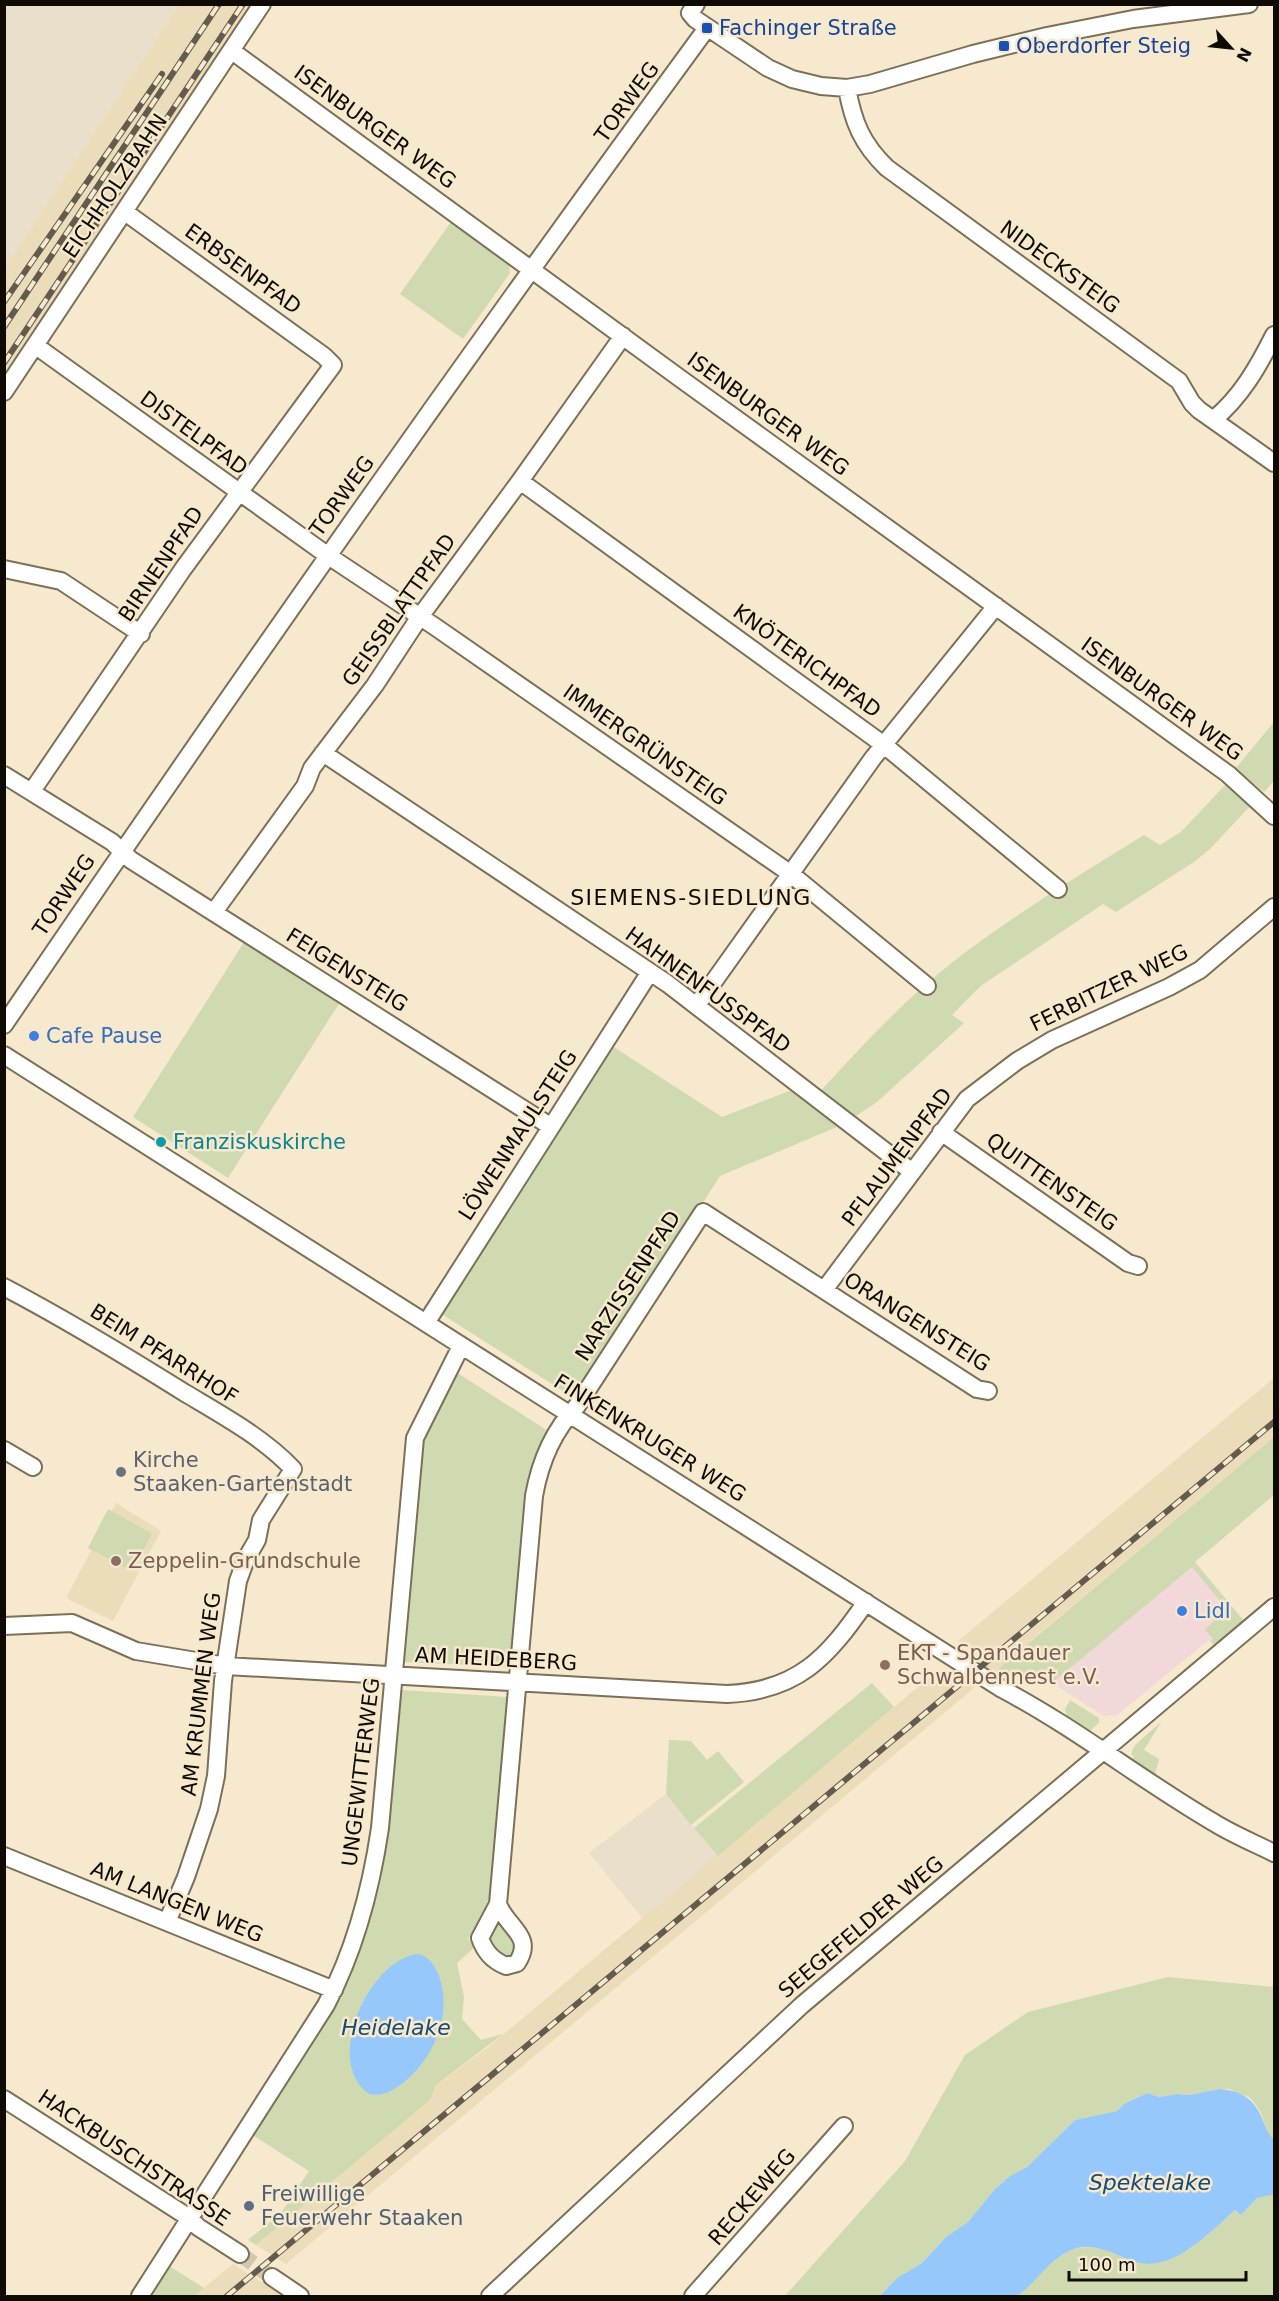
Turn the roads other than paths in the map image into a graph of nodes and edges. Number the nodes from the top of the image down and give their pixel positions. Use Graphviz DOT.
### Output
graph roads {
  1 [pos="262,4"];
  2 [pos="696,4"];
  3 [pos="1249,4"];
  4 [pos="707,28"];
  5 [pos="232,51"];
  6 [pos="847,88"];
  7 [pos="125,212"];
  8 [pos="532,269"];
  9 [pos="1275,335"];
  10 [pos="623,336"];
  11 [pos="36,346"];
  12 [pos="333,365"];
  13 [pos="4,392"];
  14 [pos="1213,420"];
  15 [pos="1275,463"];
  16 [pos="520,481"];
  17 [pos="238,492"];
  18 [pos="327,555"];
  19 [pos="4,569"];
  20 [pos="996,606"];
  21 [pos="419,618"];
  22 [pos="141,634"];
  23 [pos="884,745"];
  24 [pos="323,753"];
  25 [pos="4,774"];
  26 [pos="32,791"];
  27 [pos="1275,816"];
  28 [pos="122,851"];
  29 [pos="791,874"];
  30 [pos="1058,889"];
  31 [pos="1275,907"];
  32 [pos="214,912"];
  33 [pos="650,972"];
  34 [pos="927,986"];
  35 [pos="697,1005"];
  36 [pos="4,1025"];
  37 [pos="4,1055"];
  38 [pos="1017,1061"];
  39 [pos="550,1126"];
  40 [pos="941,1132"];
  41 [pos="911,1171"];
  42 [pos="1138,1266"];
  43 [pos="4,1287"];
  44 [pos="824,1290"];
  45 [pos="426,1323"];
  46 [pos="461,1346"];
  47 [pos="988,1391"];
  48 [pos="570,1414"];
  49 [pos="4,1450"];
  50 [pos="33,1467"];
  51 [pos="293,1469"];
  52 [pos="866,1602"];
  53 [pos="1275,1607"];
  54 [pos="4,1626"];
  55 [pos="226,1666"];
  56 [pos="395,1676"];
  57 [pos="518,1683"];
  58 [pos="1103,1751"];
  59 [pos="1275,1853"];
  60 [pos="4,1856"];
  61 [pos="498,1904"];
  62 [pos="167,1923"];
  63 [pos="333,1990"];
  64 [pos="4,2099"];
  65 [pos="844,2126"];
  66 [pos="191,2219"];
  67 [pos="240,2254"];
  68 [pos="272,2277"];
  69 [pos="140,2296"];
  70 [pos="300,2296"];
  71 [pos="490,2296"];
  72 [pos="693,2296"];
  1 -- 5 [label="street, EICHHOLZBAHN"];
  2 -- 4 [label="street"];
  3 -- 6 [label="street"];
  4 -- 6 [label="street"];
  4 -- 8 [label="street, TORWEG"];
  5 -- 7 [label="street, EICHHOLZBAHN"];
  5 -- 8 [label="street, ISENBURGER WEG"];
  6 -- 14 [label="street, NIDECKSTEIG"];
  7 -- 11 [label="street, EICHHOLZBAHN"];
  7 -- 12 [label="street, ERBSENPFAD"];
  8 -- 10 [label="street, ISENBURGER WEG"];
  8 -- 18 [label="street, TORWEG"];
  9 -- 14 [label="street"];
  10 -- 16 [label="street, GEISSBLATTPFAD"];
  10 -- 20 [label="street, ISENBURGER WEG"];
  11 -- 13 [label="street, EICHHOLZBAHN"];
  11 -- 17 [label="street, DISTELPFAD"];
  12 -- 17 [label="street, BIRNENPFAD"];
  14 -- 15 [label="street, NIDECKSTEIG"];
  16 -- 21 [label="street, GEISSBLATTPFAD"];
  16 -- 23 [label="street, KNÖTERICHPFAD"];
  17 -- 18 [label="street, DISTELPFAD"];
  17 -- 22 [label="street, BIRNENPFAD"];
  18 -- 21 [label="street, IMMERGRÜNSTEIG"];
  18 -- 28 [label="street, TORWEG"];
  19 -- 22 [label="street"];
  20 -- 23 [label="street"];
  20 -- 27 [label="street, ISENBURGER WEG"];
  21 -- 24 [label="street, GEISSBLATTPFAD"];
  21 -- 29 [label="street, IMMERGRÜNSTEIG"];
  22 -- 26 [label="street, BIRNENPFAD"];
  23 -- 29 [label="street"];
  23 -- 30 [label="street, KNÖTERICHPFAD"];
  24 -- 32 [label="street, GEISSBLATTPFAD"];
  24 -- 33 [label="street, HAHNENFUSSPFAD"];
  25 -- 26 [label="street, FEIGENSTEIG"];
  26 -- 28 [label="street, FEIGENSTEIG"];
  28 -- 32 [label="street, FEIGENSTEIG"];
  28 -- 36 [label="street, TORWEG"];
  29 -- 34 [label="street, IMMERGRÜNSTEIG"];
  29 -- 35 [label="street"];
  31 -- 38 [label="street, FERBITZER WEG"];
  32 -- 39 [label="street, FEIGENSTEIG"];
  33 -- 35 [label="street, HAHNENFUSSPFAD"];
  33 -- 39 [label="street, LÖWENMAULSTEIG"];
  35 -- 41 [label="street, HAHNENFUSSPFAD"];
  37 -- 45 [label="street, FINKENKRUGER WEG"];
  38 -- 40 [label="street, PFLAUMENPFAD"];
  39 -- 45 [label="street, LÖWENMAULSTEIG"];
  40 -- 41 [label="street, PFLAUMENPFAD"];
  40 -- 42 [label="street, QUITTENSTEIG"];
  41 -- 44 [label="street, PFLAUMENPFAD"];
  43 -- 51 [label="street, BEIM PFARRHOF"];
  44 -- 47 [label="street, ORANGENSTEIG"];
  44 -- 48 [label="street, NARZISSENPFAD"];
  45 -- 46 [label="street, FINKENKRUGER WEG"];
  46 -- 48 [label="street, FINKENKRUGER WEG"];
  46 -- 56 [label="street, UNGEWITTERWEG"];
  48 -- 52 [label="street, FINKENKRUGER WEG"];
  48 -- 57 [label="street"];
  49 -- 50 [label="street"];
  51 -- 55 [label="street, AM KRUMMEN WEG"];
  52 -- 57 [label="street, AM HEIDEBERG"];
  52 -- 58 [label="street, FINKENKRUGER WEG"];
  53 -- 58 [label="street, SEEGEFELDER WEG"];
  54 -- 55 [label="street, AM HEIDEBERG"];
  55 -- 56 [label="street, AM HEIDEBERG"];
  55 -- 62 [label="street, AM KRUMMEN WEG"];
  56 -- 57 [label="street, AM HEIDEBERG"];
  56 -- 63 [label="street, UNGEWITTERWEG"];
  57 -- 61 [label="street"];
  58 -- 59 [label="street, FINKENKRUGER WEG"];
  58 -- 71 [label="street, SEEGEFELDER WEG"];
  60 -- 62 [label="street, AM LANGEN WEG"];
  62 -- 63 [label="street, AM LANGEN WEG"];
  63 -- 66 [label="street, UNGEWITTERWEG"];
  64 -- 66 [label="street, HACKBUSCHSTRASSE"];
  65 -- 72 [label="street, RECKEWEG"];
  66 -- 67 [label="street, HACKBUSCHSTRASSE"];
  66 -- 69 [label="street, UNGEWITTERWEG"];
  68 -- 70 [label="street"];
}
